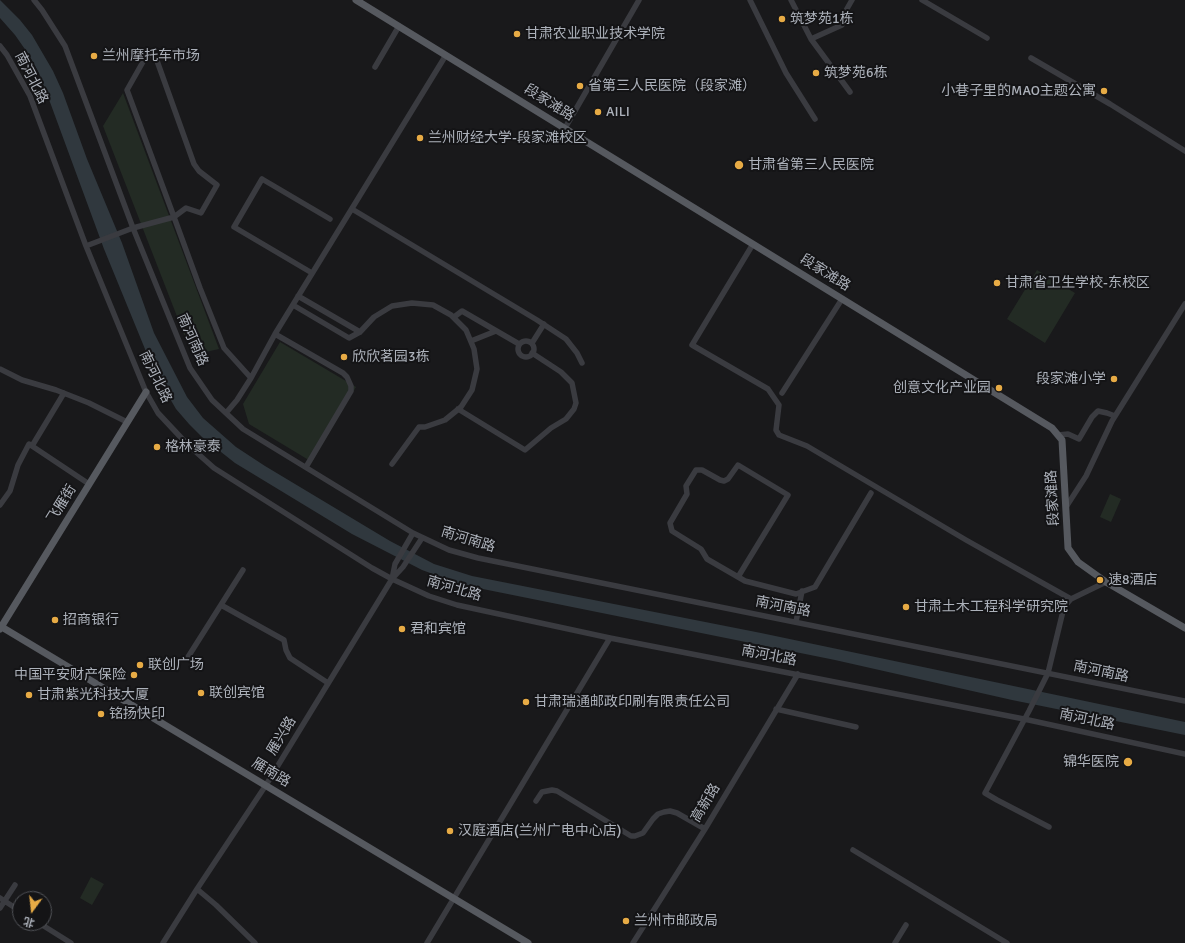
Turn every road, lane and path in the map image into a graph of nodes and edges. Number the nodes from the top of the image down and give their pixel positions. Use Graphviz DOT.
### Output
graph roads {
  1 [pos="34,0"];
  2 [pos="356,0"];
  3 [pos="639,0"];
  4 [pos="750,0"];
  5 [pos="791,0"];
  6 [pos="852,0"];
  7 [pos="922,0"];
  8 [pos="399,26"];
  9 [pos="987,38"];
  10 [pos="811,40"];
  11 [pos="0,46"];
  12 [pos="446,55"];
  13 [pos="1031,58"];
  14 [pos="375,67"];
  15 [pos="850,92"];
  16 [pos="815,119"];
  17 [pos="565,128"];
  18 [pos="1185,151"];
  19 [pos="352,209"];
  20 [pos="174,217"];
  21 [pos="330,219"];
  22 [pos="133,228"];
  23 [pos="753,244"];
  24 [pos="86,246"];
  25 [pos="312,274"];
  26 [pos="298,296"];
  27 [pos="842,299"];
  28 [pos="1185,304"];
  29 [pos="293,305"];
  30 [pos="454,318"];
  31 [pos="544,324"];
  32 [pos="496,331"];
  33 [pos="360,332"];
  34 [pos="275,334"];
  35 [pos="471,341"];
  36 [pos="519,344"];
  37 [pos="532,344"];
  38 [pos="532,353"];
  39 [pos="582,363"];
  40 [pos="0,369"];
  41 [pos="251,378"];
  42 [pos="146,392"];
  43 [pos="64,393"];
  44 [pos="782,393"];
  45 [pos="458,409"];
  46 [pos="226,413"];
  47 [pos="1115,416"];
  48 [pos="127,422"];
  49 [pos="1058,435"];
  50 [pos="32,446"];
  51 [pos="392,464"];
  52 [pos="306,467"];
  53 [pos="89,484"];
  54 [pos="871,493"];
  55 [pos="0,505"];
  56 [pos="1066,507"];
  57 [pos="413,533"];
  58 [pos="422,538"];
  59 [pos="243,570"];
  60 [pos="738,577"];
  61 [pos="392,580"];
  62 [pos="1106,582"];
  63 [pos="802,592"];
  64 [pos="1071,599"];
  65 [pos="221,605"];
  66 [pos="796,622"];
  67 [pos="1,627"];
  68 [pos="1185,628"];
  69 [pos="610,638"];
  70 [pos="188,656"];
  71 [pos="1048,673"];
  72 [pos="798,674"];
  73 [pos="328,683"];
  74 [pos="1185,702"];
  75 [pos="776,709"];
  76 [pos="1024,719"];
  77 [pos="856,727"];
  78 [pos="1185,754"];
  79 [pos="266,785"];
  80 [pos="536,801"];
  81 [pos="1049,828"];
  82 [pos="705,829"];
  83 [pos="853,850"];
  84 [pos="15,885"];
  85 [pos="197,890"];
  86 [pos="453,898"];
  87 [pos="2,900"];
  88 [pos="12,906"];
  89 [pos="0,908"];
  90 [pos="906,925"];
  91 [pos="52,931"];
  92 [pos="71,943"];
  93 [pos="163,943"];
  94 [pos="256,943"];
  95 [pos="427,943"];
  96 [pos="528,943"];
  97 [pos="634,943"];
  98 [pos="895,943"];
  99 [pos="1007,943"];
  1 -- 22 [label="street, 南河南路"];
  2 -- 8 [label="main road, 段家滩路"];
  3 -- 17 [label="street"];
  4 -- 16 [label="street"];
  5 -- 10 [label="street"];
  6 -- 10 [label="street"];
  7 -- 9 [label="street"];
  8 -- 12 [label="main road, 段家滩路"];
  8 -- 14 [label="street"];
  10 -- 15 [label="street"];
  11 -- 24 [label="street, 南河北路"];
  12 -- 17 [label="main road, 段家滩路"];
  12 -- 19 [label="street"];
  13 -- 18 [label="street"];
  17 -- 23 [label="main road, 段家滩路"];
  19 -- 25 [label="street"];
  19 -- 31 [label="street"];
  20 -- 20 [label="street"];
  20 -- 22 [label="street"];
  20 -- 41 [label="street"];
  21 -- 25 [label="street"];
  22 -- 24 [label="street"];
  22 -- 46 [label="street, 南河南路"];
  23 -- 27 [label="main road, 段家滩路"];
  23 -- 64 [label="street"];
  24 -- 42 [label="street, 南河北路"];
  25 -- 26 [label="street"];
  26 -- 29 [label="street"];
  26 -- 33 [label="street"];
  27 -- 44 [label="street"];
  27 -- 49 [label="main road, 段家滩路"];
  28 -- 47 [label="street"];
  29 -- 33 [label="street"];
  29 -- 34 [label="street"];
  30 -- 32 [label="street"];
  30 -- 33 [label="street"];
  30 -- 35 [label="street"];
  31 -- 37 [label="street"];
  31 -- 39 [label="street"];
  32 -- 35 [label="street"];
  32 -- 36 [label="street"];
  34 -- 41 [label="street"];
  34 -- 52 [label="street"];
  35 -- 45 [label="street"];
  36 -- 37 [label="street"];
  36 -- 38 [label="street"];
  37 -- 38 [label="street"];
  38 -- 45 [label="street"];
  40 -- 43 [label="street"];
  41 -- 46 [label="street"];
  42 -- 48 [label="main road, 飞雁街"];
  42 -- 61 [label="street, 南河北路"];
  43 -- 48 [label="street"];
  43 -- 50 [label="street"];
  45 -- 51 [label="street"];
  46 -- 52 [label="street, 南河南路"];
  47 -- 49 [label="street"];
  47 -- 56 [label="street"];
  48 -- 53 [label="main road, 飞雁街"];
  49 -- 56 [label="main road, 段家滩路"];
  50 -- 53 [label="street"];
  50 -- 55 [label="street"];
  52 -- 57 [label="street, 南河南路"];
  53 -- 67 [label="main road, 飞雁街"];
  54 -- 63 [label="street"];
  56 -- 62 [label="main road, 段家滩路"];
  57 -- 58 [label="street, 南河南路"];
  57 -- 61 [label="street"];
  58 -- 61 [label="street"];
  58 -- 66 [label="street, 南河南路"];
  59 -- 65 [label="street"];
  60 -- 60 [label="street"];
  60 -- 63 [label="street"];
  61 -- 69 [label="street, 南河北路"];
  61 -- 73 [label="street, 雁兴路"];
  62 -- 64 [label="street"];
  62 -- 68 [label="main road, 段家滩路"];
  63 -- 66 [label="street"];
  64 -- 71 [label="street"];
  65 -- 70 [label="street"];
  65 -- 73 [label="street"];
  66 -- 71 [label="street, 南河南路"];
  67 -- 79 [label="main road, 雁南路"];
  69 -- 72 [label="street, 南河北路"];
  69 -- 86 [label="street"];
  71 -- 74 [label="street, 南河南路"];
  71 -- 76 [label="street"];
  72 -- 75 [label="street, 高新路"];
  72 -- 76 [label="street, 南河北路"];
  73 -- 79 [label="street, 雁兴路"];
  75 -- 77 [label="street"];
  75 -- 82 [label="street, 高新路"];
  76 -- 78 [label="street, 南河北路"];
  76 -- 81 [label="street"];
  79 -- 85 [label="street, 雁兴路"];
  79 -- 86 [label="main road, 雁南路"];
  80 -- 82 [label="street"];
  82 -- 97 [label="street, 高新路"];
  83 -- 99 [label="street"];
  84 -- 87 [label="street"];
  85 -- 93 [label="street, 雁兴路"];
  85 -- 94 [label="street"];
  86 -- 95 [label="street"];
  86 -- 96 [label="main road, 雁南路"];
  87 -- 88 [label="street"];
  87 -- 89 [label="street"];
  90 -- 98 [label="street"];
  91 -- 92 [label="street"];
}
